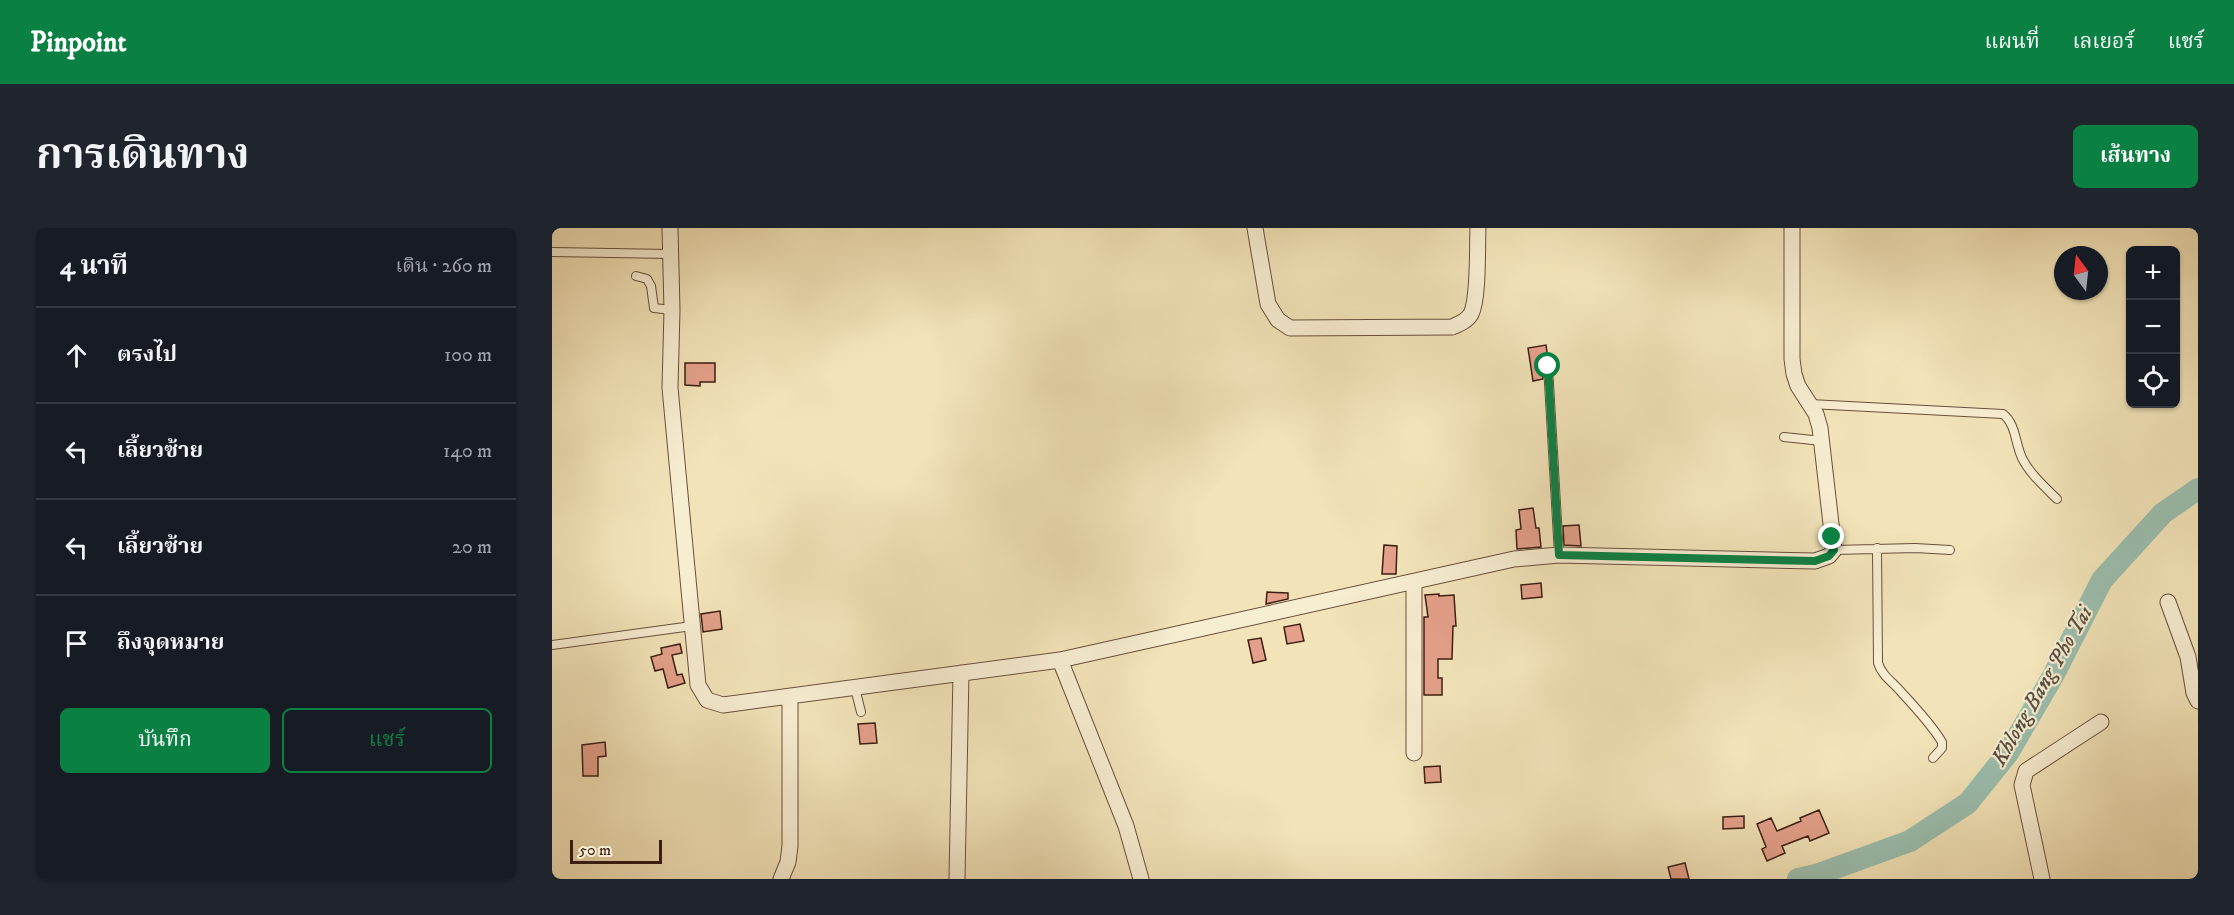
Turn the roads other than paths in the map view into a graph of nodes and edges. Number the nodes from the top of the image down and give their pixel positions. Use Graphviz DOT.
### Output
graph roads {
  1 [pos="670,228"];
  2 [pos="1255,228"];
  3 [pos="1478,228"];
  4 [pos="1792,228"];
  5 [pos="552,252"];
  6 [pos="671,254"];
  7 [pos="636,276"];
  8 [pos="672,310"];
  9 [pos="1548,366"];
  10 [pos="1809,404"];
  11 [pos="1784,437"];
  12 [pos="1822,441"];
  13 [pos="2057,499"];
  14 [pos="1876,548"];
  15 [pos="1834,550"];
  16 [pos="1950,550"];
  17 [pos="1559,555"];
  18 [pos="1414,582"];
  19 [pos="2168,602"];
  20 [pos="692,626"];
  21 [pos="552,645"];
  22 [pos="1060,660"];
  23 [pos="961,673"];
  24 [pos="855,688"];
  25 [pos="790,697"];
  26 [pos="2198,701"];
  27 [pos="861,712"];
  28 [pos="2101,722"];
  29 [pos="1414,753"];
  30 [pos="1933,758"];
  31 [pos="781,879"];
  32 [pos="957,879"];
  33 [pos="1141,879"];
  34 [pos="2042,879"];
  1 -- 6 [label="street"];
  2 -- 3 [label="street"];
  4 -- 10 [label="street"];
  5 -- 6 [label="lane"];
  6 -- 8 [label="street"];
  7 -- 8 [label="lane"];
  8 -- 20 [label="street"];
  9 -- 17 [label="lane"];
  10 -- 12 [label="street"];
  10 -- 13 [label="lane"];
  11 -- 12 [label="lane"];
  12 -- 15 [label="street"];
  14 -- 15 [label="lane"];
  14 -- 16 [label="lane"];
  14 -- 30 [label="lane"];
  15 -- 17 [label="street"];
  17 -- 18 [label="street"];
  18 -- 22 [label="street"];
  18 -- 29 [label="street"];
  19 -- 26 [label="street"];
  20 -- 21 [label="lane"];
  20 -- 25 [label="street"];
  22 -- 23 [label="street"];
  22 -- 33 [label="street"];
  23 -- 24 [label="street"];
  23 -- 32 [label="street"];
  24 -- 25 [label="street"];
  24 -- 27 [label="lane"];
  25 -- 31 [label="street"];
  28 -- 34 [label="street"];
}
